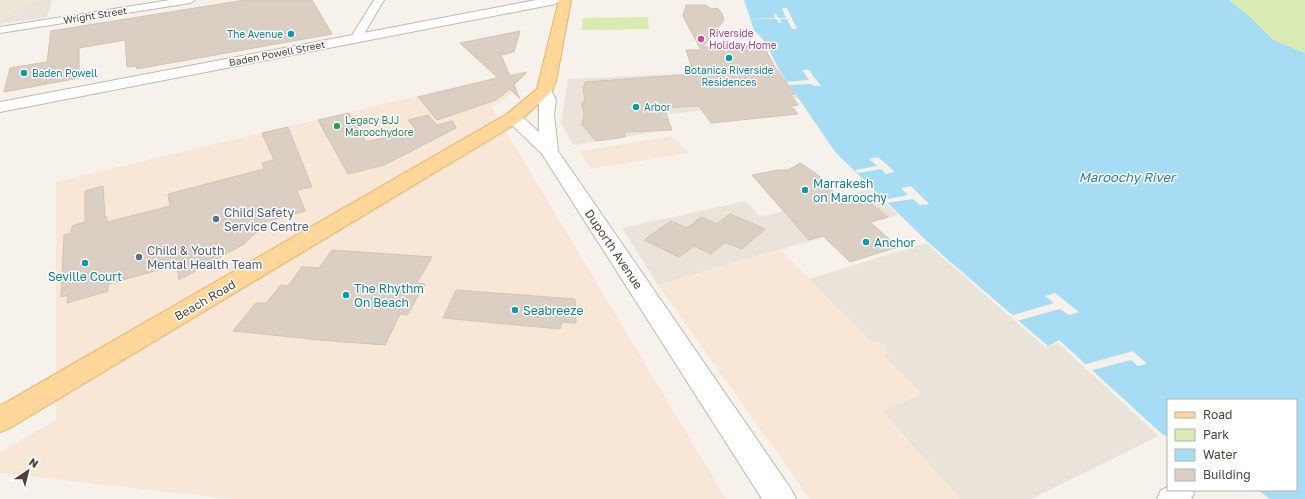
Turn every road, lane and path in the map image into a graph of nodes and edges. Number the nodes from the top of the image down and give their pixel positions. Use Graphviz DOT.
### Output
graph roads {
  1 [pos="190,0"];
  2 [pos="379,0"];
  3 [pos="555,0"];
  4 [pos="565,0"];
  5 [pos="0,30"];
  6 [pos="357,38"];
  7 [pos="544,91"];
  8 [pos="0,108"];
  9 [pos="513,118"];
  10 [pos="549,151"];
  11 [pos="2,416"];
  12 [pos="780,499"];
  1 -- 5 [label="street, Wright Street"];
  2 -- 6 [label="street"];
  3 -- 6 [label="street, Baden Powell Street"];
  4 -- 7 [label="main road"];
  6 -- 8 [label="street, Baden Powell Street"];
  7 -- 9 [label="main road"];
  7 -- 10 [label="street"];
  9 -- 10 [label="street, Duporth Avenue"];
  9 -- 11 [label="main road, Beach Road"];
  10 -- 12 [label="street, Duporth Avenue"];
}
